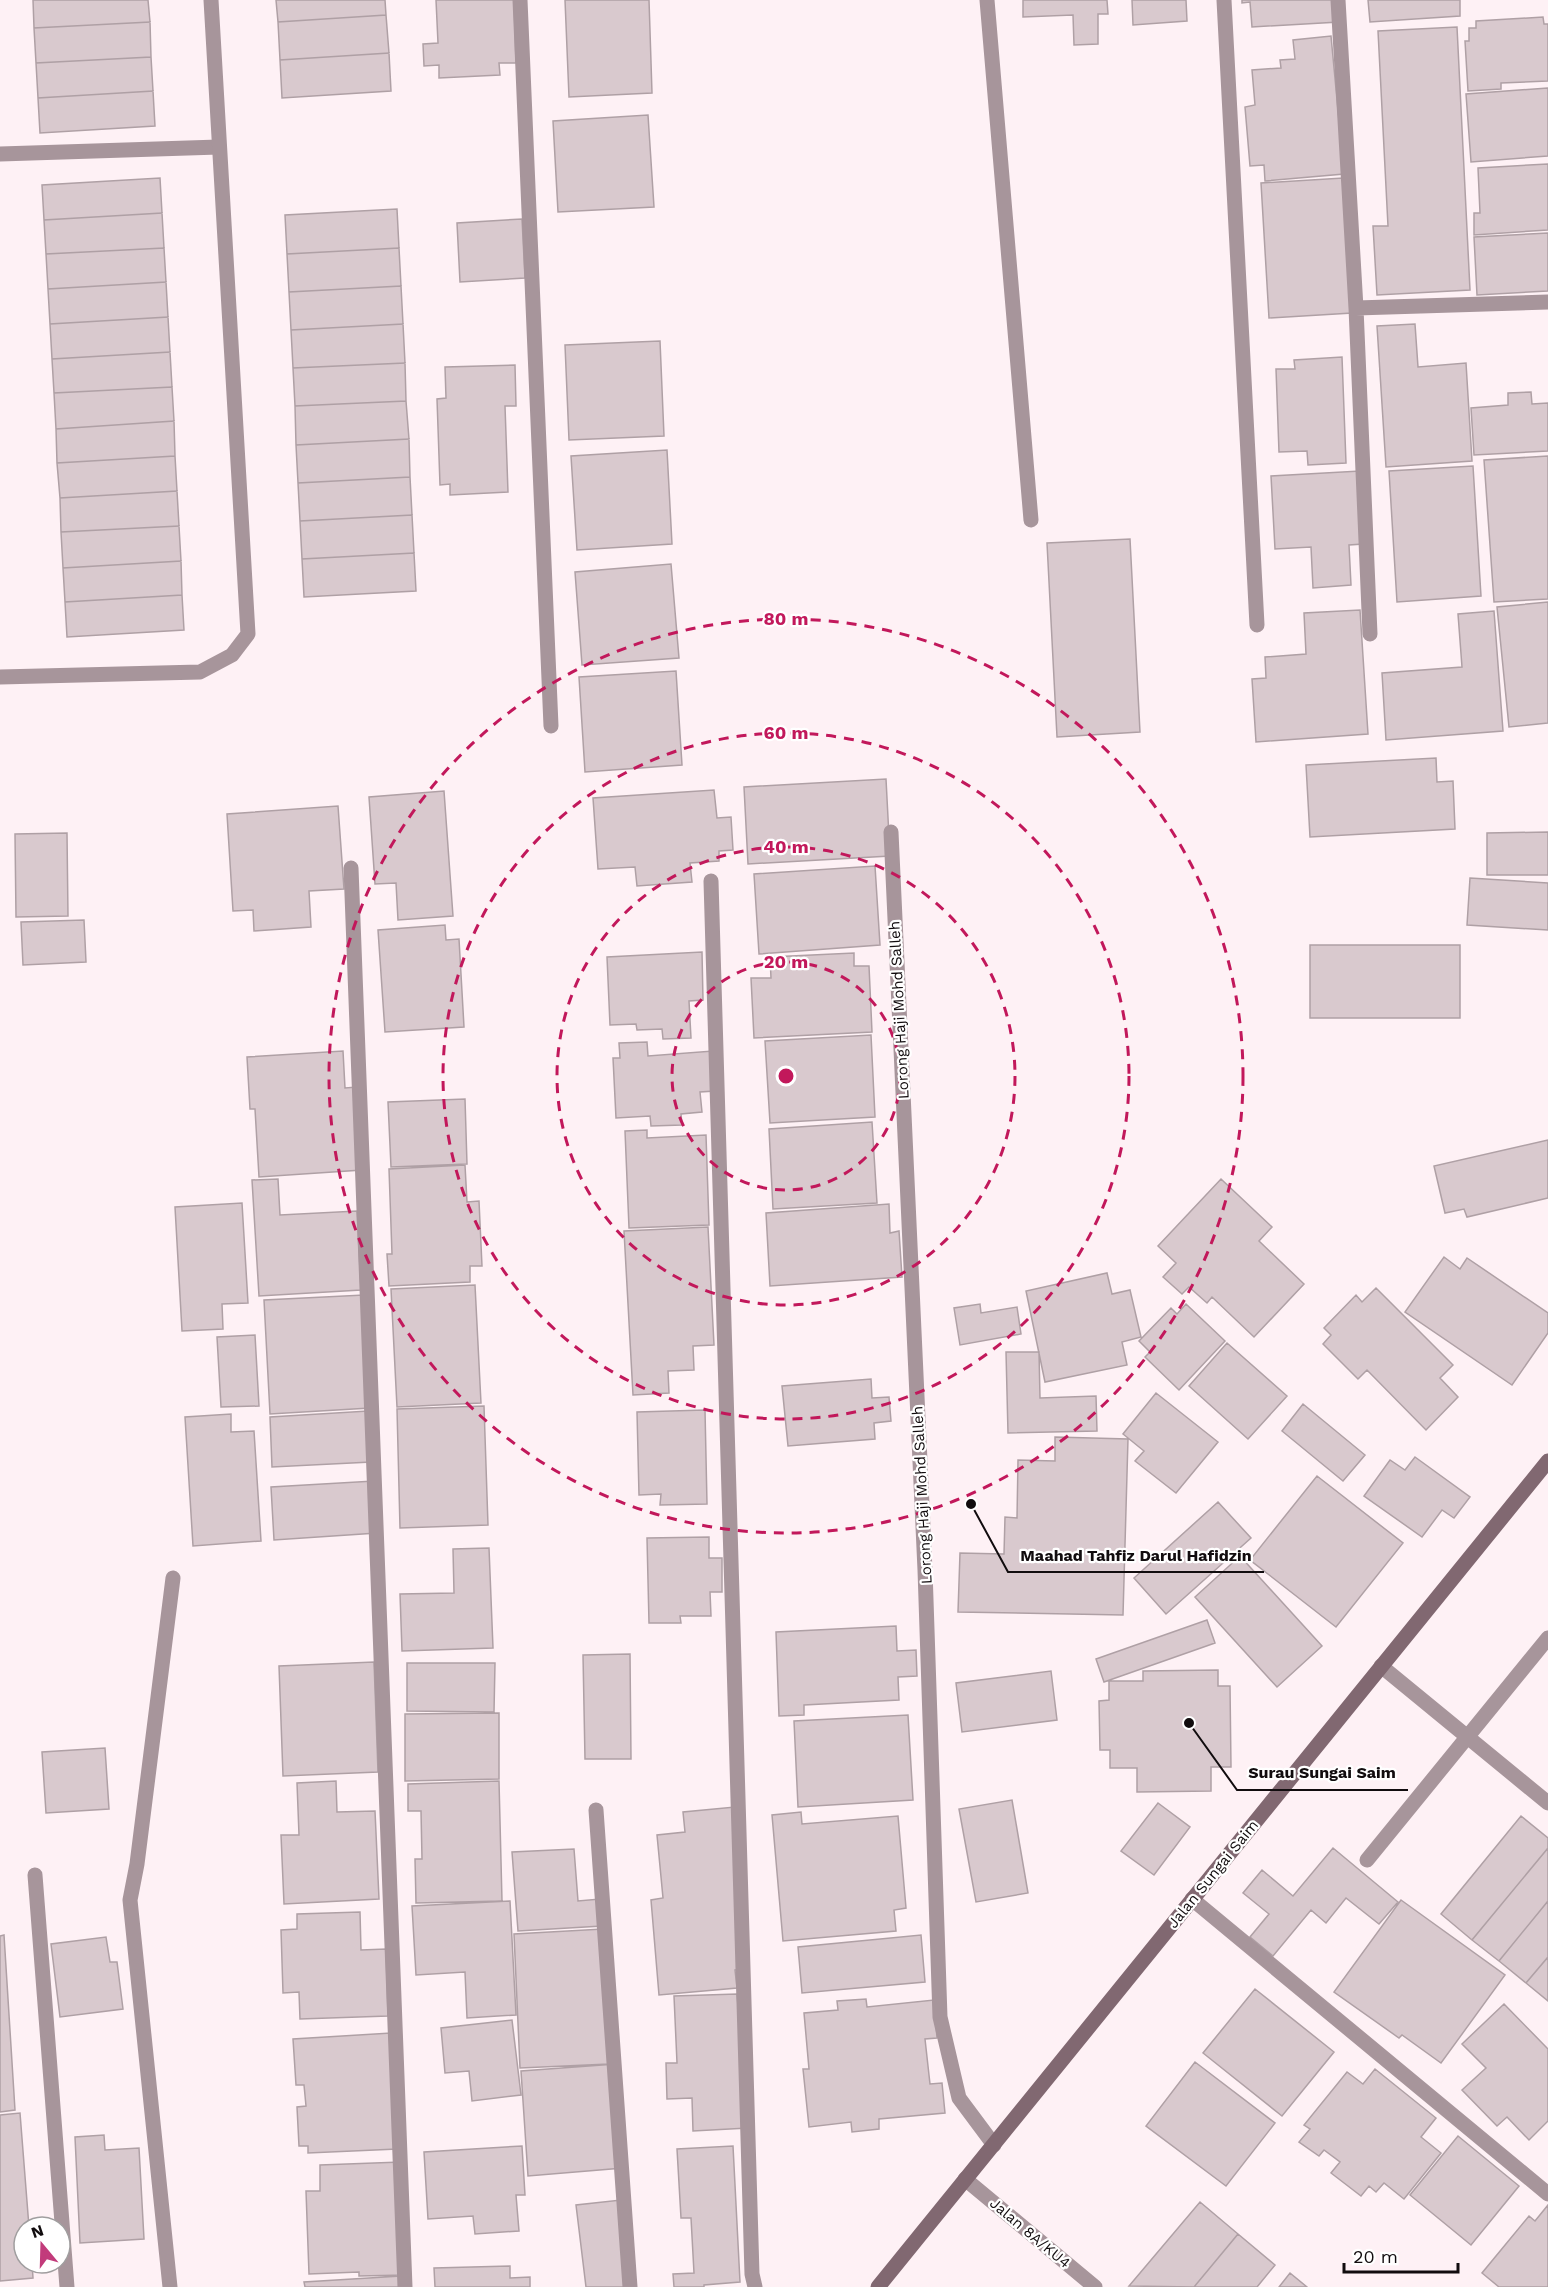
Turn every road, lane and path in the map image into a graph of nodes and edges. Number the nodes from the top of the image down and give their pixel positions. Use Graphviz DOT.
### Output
graph roads {
  1 [pos="211,0"];
  2 [pos="520,0"];
  3 [pos="987,0"];
  4 [pos="1224,0"];
  5 [pos="1338,0"];
  6 [pos="219,147"];
  7 [pos="0,154"];
  8 [pos="1548,302"];
  9 [pos="1356,308"];
  10 [pos="1031,520"];
  11 [pos="1257,624"];
  12 [pos="1370,634"];
  13 [pos="0,677"];
  14 [pos="551,726"];
  15 [pos="891,832"];
  16 [pos="351,868"];
  17 [pos="711,881"];
  18 [pos="1548,1461"];
  19 [pos="173,1578"];
  20 [pos="1548,1638"];
  21 [pos="1381,1666"];
  22 [pos="1468,1737"];
  23 [pos="1548,1803"];
  24 [pos="596,1810"];
  25 [pos="1367,1860"];
  26 [pos="35,1875"];
  27 [pos="1192,1899"];
  28 [pos="994,2145"];
  29 [pos="965,2179"];
  30 [pos="1548,2194"];
  31 [pos="67,2287"];
  32 [pos="170,2287"];
  33 [pos="405,2287"];
  34 [pos="630,2287"];
  35 [pos="755,2287"];
  36 [pos="878,2287"];
  37 [pos="1095,2287"];
  1 -- 6 [label="street"];
  2 -- 14 [label="street"];
  3 -- 10 [label="street"];
  4 -- 11 [label="street"];
  5 -- 9 [label="street"];
  6 -- 7 [label="street"];
  6 -- 13 [label="street"];
  8 -- 9 [label="street"];
  9 -- 12 [label="street"];
  15 -- 28 [label="street, Lorong Haji Mohd Salleh"];
  16 -- 33 [label="street"];
  17 -- 35 [label="street"];
  18 -- 21 [label="street, Jalan Sungai Saim"];
  19 -- 32 [label="street"];
  20 -- 22 [label="street"];
  21 -- 22 [label="street"];
  21 -- 27 [label="street, Jalan Sungai Saim"];
  22 -- 23 [label="street"];
  22 -- 25 [label="street"];
  24 -- 34 [label="street"];
  26 -- 31 [label="street"];
  27 -- 28 [label="street, Jalan Sungai Saim"];
  27 -- 30 [label="street"];
  28 -- 29 [label="street, Jalan Sungai Saim"];
  29 -- 36 [label="street, Jalan Sungai Saim"];
  29 -- 37 [label="street, Jalan 8A/KU4"];
}
